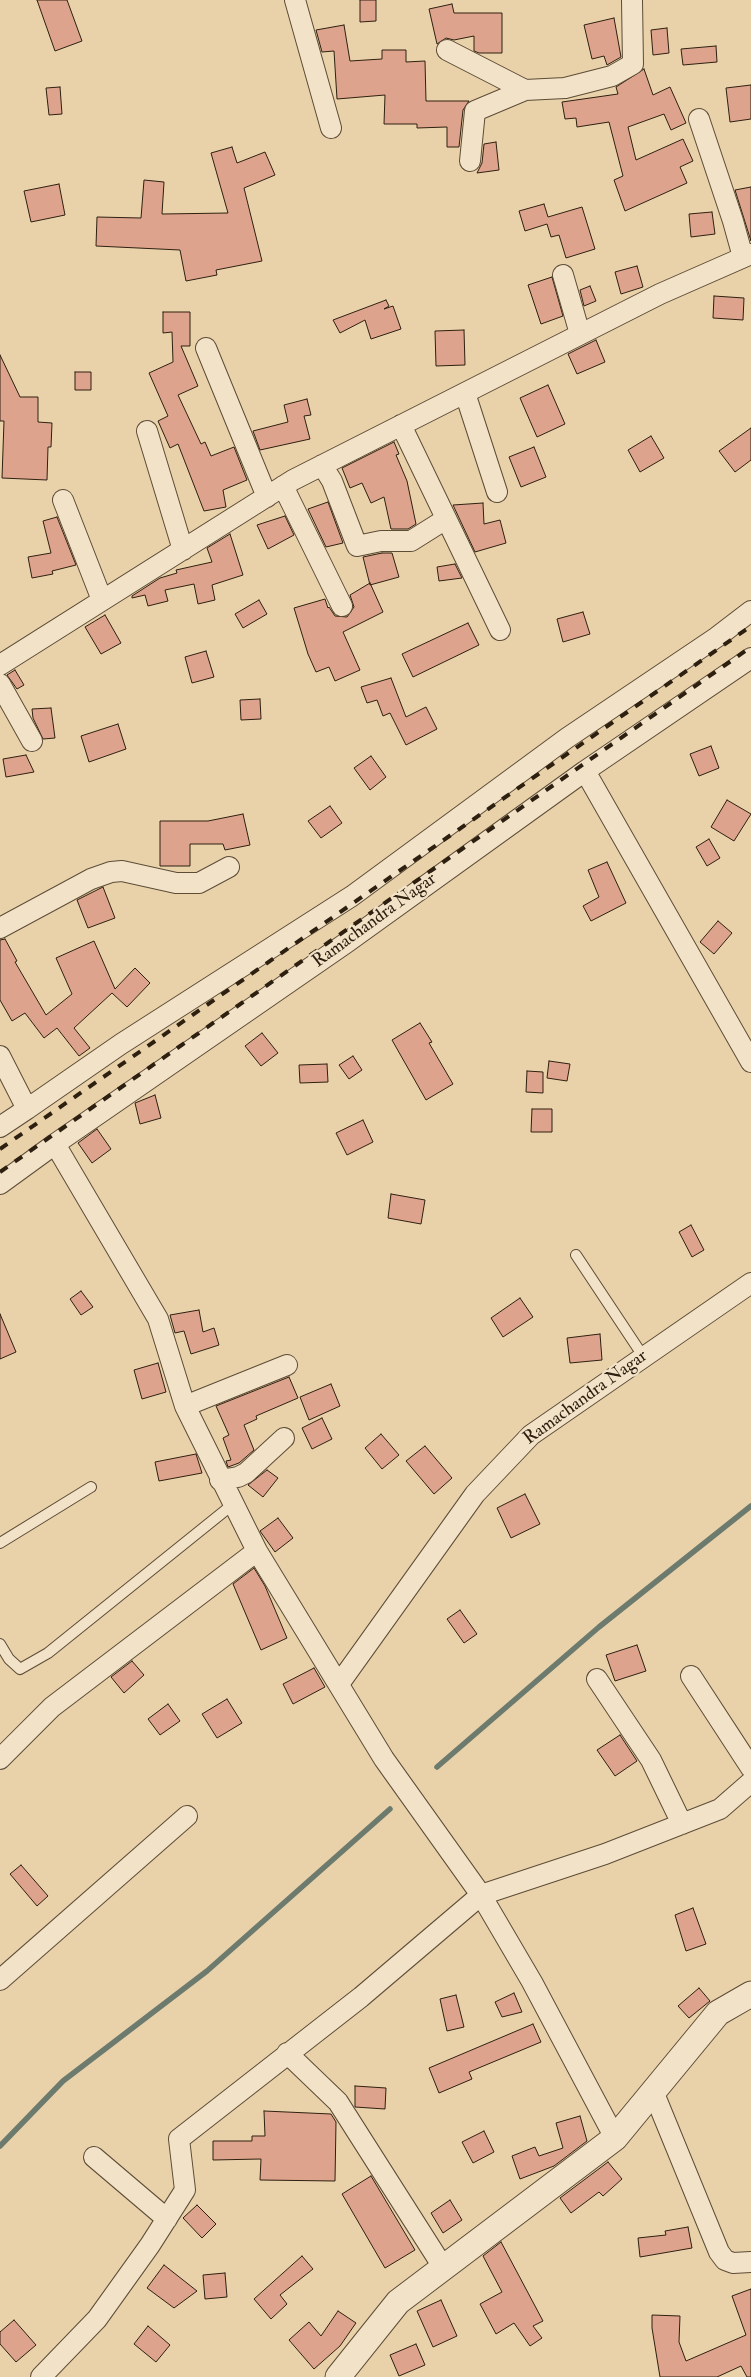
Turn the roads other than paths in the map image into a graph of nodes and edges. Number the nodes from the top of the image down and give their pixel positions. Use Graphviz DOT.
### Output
graph roads {
  1 [pos="294,0"];
  2 [pos="632,0"];
  3 [pos="447,50"];
  4 [pos="525,90"];
  5 [pos="699,119"];
  6 [pos="330,128"];
  7 [pos="470,161"];
  8 [pos="747,256"];
  9 [pos="563,275"];
  10 [pos="580,334"];
  11 [pos="206,348"];
  12 [pos="465,393"];
  13 [pos="401,425"];
  14 [pos="147,431"];
  15 [pos="322,465"];
  16 [pos="275,492"];
  17 [pos="497,492"];
  18 [pos="64,500"];
  19 [pos="446,519"];
  20 [pos="183,550"];
  21 [pos="102,600"];
  22 [pos="342,606"];
  23 [pos="751,612"];
  24 [pos="500,630"];
  25 [pos="751,658"];
  26 [pos="0,665"];
  27 [pos="0,684"];
  28 [pos="32,741"];
  29 [pos="585,772"];
  30 [pos="229,867"];
  31 [pos="0,928"];
  32 [pos="0,1056"];
  33 [pos="751,1062"];
  34 [pos="26,1109"];
  35 [pos="0,1128"];
  36 [pos="55,1144"];
  37 [pos="0,1184"];
  38 [pos="576,1254"];
  39 [pos="751,1283"];
  40 [pos="643,1356"];
  41 [pos="287,1365"];
  42 [pos="185,1406"];
  43 [pos="284,1438"];
  44 [pos="220,1480"];
  45 [pos="91,1487"];
  46 [pos="232,1505"];
  47 [pos="0,1543"];
  48 [pos="257,1551"];
  49 [pos="0,1644"];
  50 [pos="690,1676"];
  51 [pos="597,1679"];
  52 [pos="339,1684"];
  53 [pos="0,1759"];
  54 [pos="751,1768"];
  55 [pos="751,1782"];
  56 [pos="187,1816"];
  57 [pos="682,1824"];
  58 [pos="482,1895"];
  59 [pos="0,1980"];
  60 [pos="751,1994"];
  61 [pos="287,2053"];
  62 [pos="653,2092"];
  63 [pos="615,2138"];
  64 [pos="94,2157"];
  65 [pos="167,2219"];
  66 [pos="751,2262"];
  67 [pos="443,2267"];
  68 [pos="41,2377"];
  69 [pos="338,2377"];
  1 -- 6 [label="street"];
  2 -- 4 [label="street"];
  3 -- 4 [label="street"];
  4 -- 7 [label="street"];
  5 -- 8 [label="street"];
  8 -- 10 [label="street"];
  9 -- 10 [label="street"];
  10 -- 12 [label="street"];
  11 -- 16 [label="street"];
  12 -- 13 [label="street"];
  12 -- 17 [label="street"];
  13 -- 15 [label="street"];
  13 -- 19 [label="street"];
  14 -- 20 [label="street"];
  15 -- 16 [label="street"];
  15 -- 19 [label="street"];
  16 -- 20 [label="street"];
  16 -- 22 [label="street"];
  18 -- 21 [label="street"];
  19 -- 24 [label="street"];
  20 -- 21 [label="street"];
  21 -- 26 [label="street"];
  23 -- 34 [label="street"];
  25 -- 29 [label="street, Ramachandra Nagar"];
  27 -- 28 [label="street"];
  29 -- 33 [label="street"];
  29 -- 36 [label="street, Ramachandra Nagar"];
  30 -- 31 [label="street"];
  32 -- 34 [label="street"];
  34 -- 35 [label="street"];
  36 -- 37 [label="street, Ramachandra Nagar"];
  36 -- 42 [label="street"];
  38 -- 40 [label="lane"];
  39 -- 40 [label="street, Ramachandra Nagar"];
  40 -- 52 [label="street, Ramachandra Nagar"];
  41 -- 42 [label="street"];
  42 -- 44 [label="street"];
  43 -- 44 [label="street"];
  44 -- 46 [label="street"];
  45 -- 47 [label="lane"];
  46 -- 48 [label="street"];
  46 -- 49 [label="lane"];
  48 -- 52 [label="street"];
  48 -- 53 [label="street"];
  50 -- 54 [label="street"];
  51 -- 57 [label="street"];
  52 -- 58 [label="street"];
  55 -- 57 [label="street"];
  56 -- 59 [label="street"];
  57 -- 58 [label="street"];
  58 -- 61 [label="street"];
  58 -- 63 [label="street"];
  60 -- 62 [label="street"];
  61 -- 65 [label="street"];
  61 -- 67 [label="street"];
  62 -- 63 [label="street"];
  62 -- 66 [label="street"];
  63 -- 67 [label="street"];
  64 -- 65 [label="street"];
  65 -- 68 [label="street"];
  67 -- 69 [label="street"];
}
